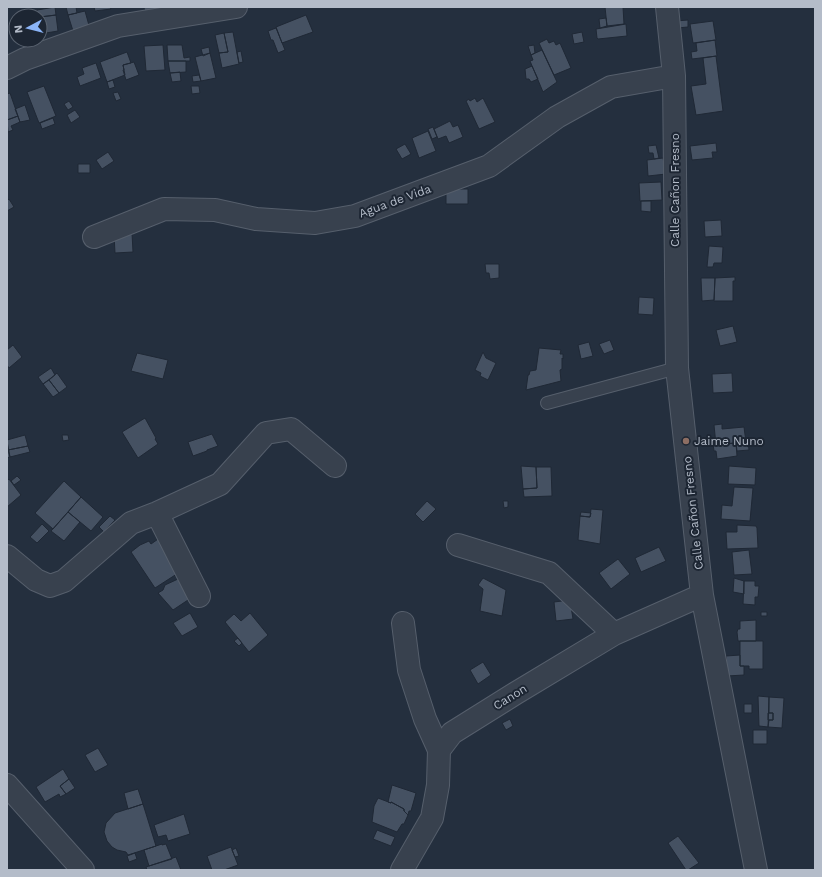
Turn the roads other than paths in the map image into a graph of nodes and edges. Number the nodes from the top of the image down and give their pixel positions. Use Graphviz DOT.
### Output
graph roads {
  1 [pos="236,7"];
  2 [pos="667,7"];
  3 [pos="7,48"];
  4 [pos="16,64"];
  5 [pos="674,76"];
  6 [pos="94,237"];
  7 [pos="677,368"];
  8 [pos="547,403"];
  9 [pos="335,466"];
  10 [pos="157,513"];
  11 [pos="458,546"];
  12 [pos="7,556"];
  13 [pos="702,594"];
  14 [pos="199,596"];
  15 [pos="403,623"];
  16 [pos="614,634"];
  17 [pos="439,750"];
  18 [pos="7,785"];
  19 [pos="83,870"];
  20 [pos="402,870"];
  21 [pos="756,870"];
  1 -- 4 [label="street"];
  2 -- 5 [label="street, Calle Cañon Fresno"];
  3 -- 4 [label="street"];
  5 -- 6 [label="street, Agua de Vida"];
  5 -- 7 [label="street, Calle Cañon Fresno"];
  7 -- 8 [label="lane"];
  7 -- 13 [label="street, Calle Cañon Fresno"];
  9 -- 10 [label="street"];
  10 -- 12 [label="street"];
  10 -- 14 [label="street"];
  11 -- 16 [label="street"];
  13 -- 16 [label="street, Canon"];
  13 -- 21 [label="street, Calle Cañon Fresno"];
  15 -- 17 [label="street"];
  16 -- 17 [label="street, Canon"];
  17 -- 20 [label="street"];
  18 -- 19 [label="street"];
}
